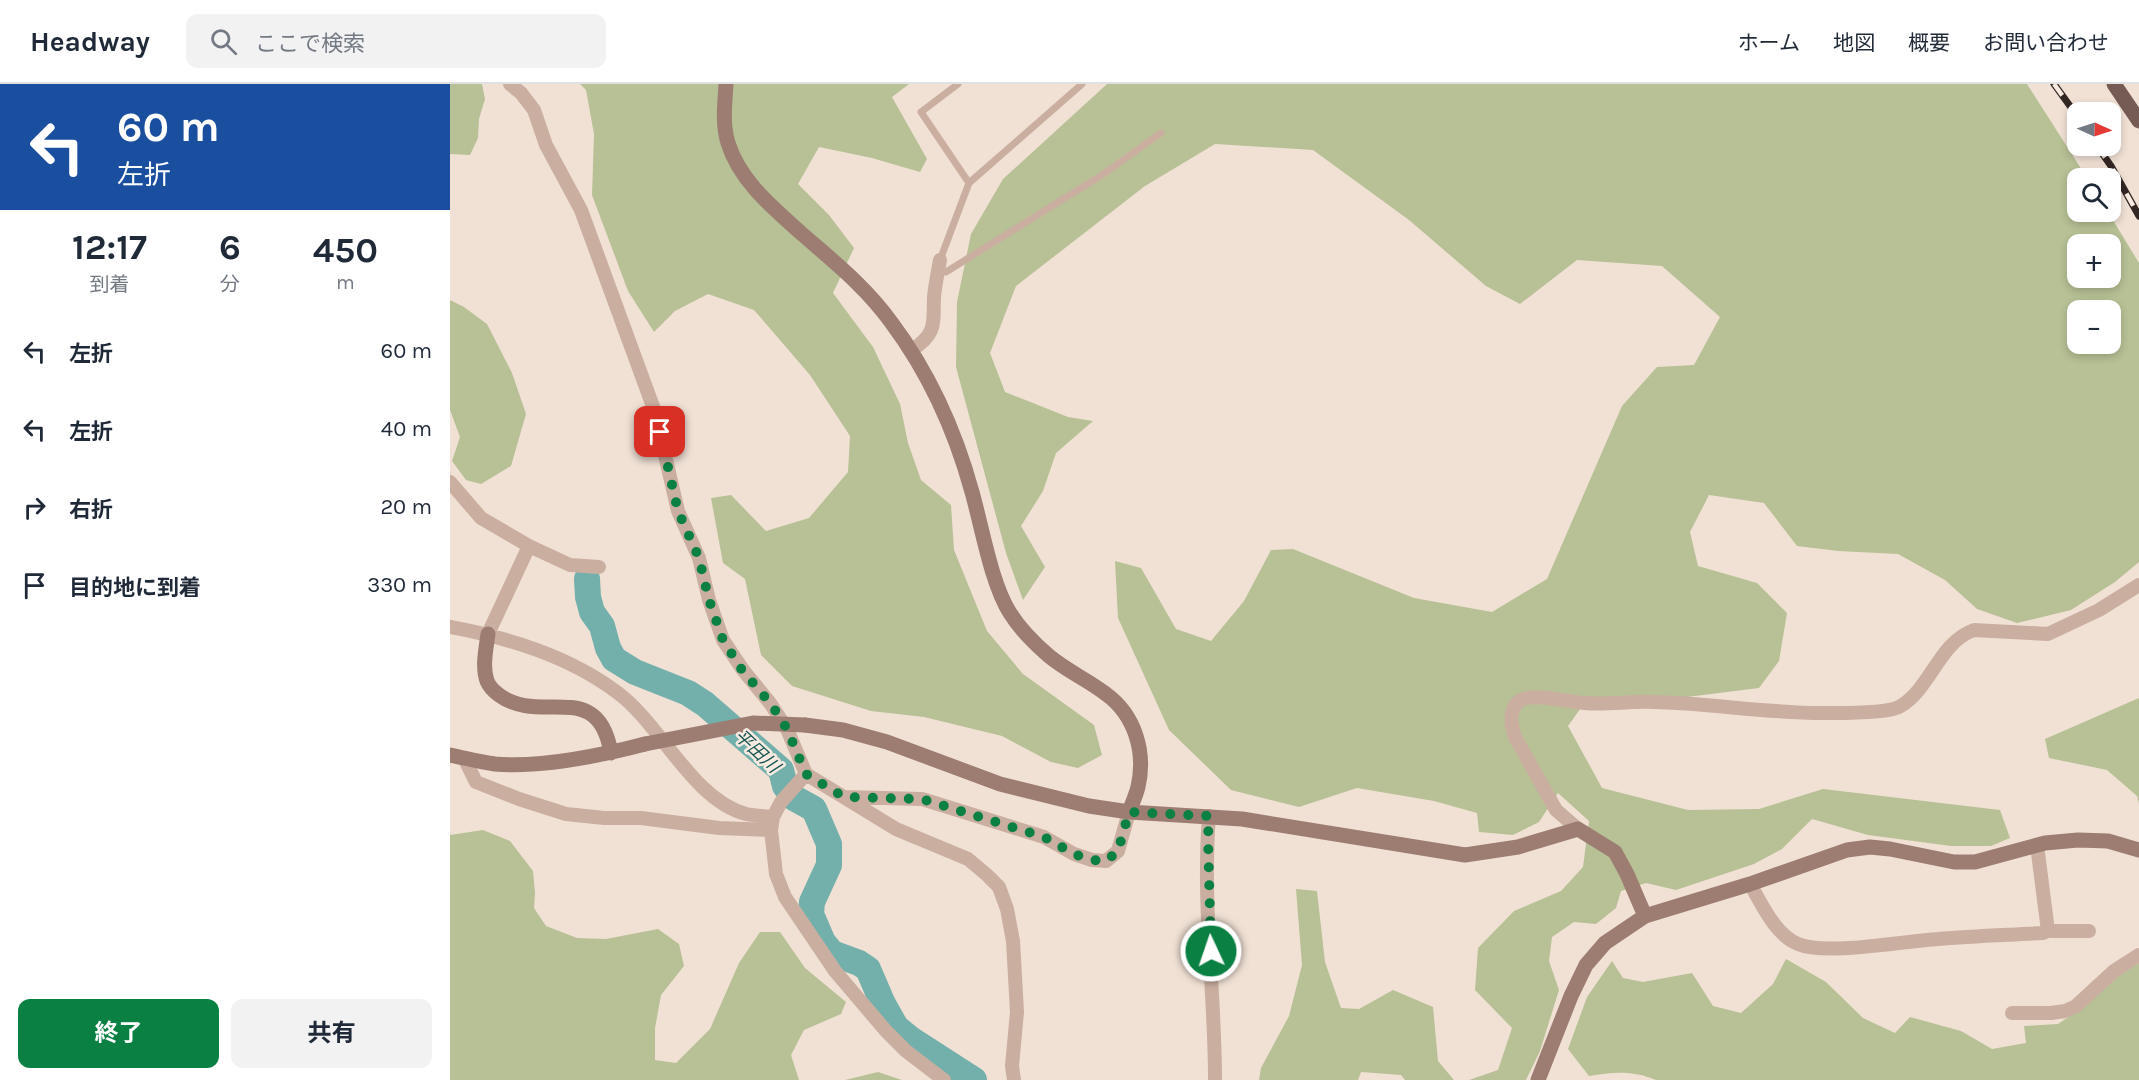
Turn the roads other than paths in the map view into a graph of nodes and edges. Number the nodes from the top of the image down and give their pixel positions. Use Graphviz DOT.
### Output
graph roads {
  1 [pos="510,84"];
  2 [pos="726,84"];
  3 [pos="958,84"];
  4 [pos="1082,84"];
  5 [pos="2114,84"];
  6 [pos="2139,121"];
  7 [pos="1161,133"];
  8 [pos="969,183"];
  9 [pos="939,266"];
  10 [pos="912,350"];
  11 [pos="450,482"];
  12 [pos="530,546"];
  13 [pos="599,567"];
  14 [pos="2139,585"];
  15 [pos="450,627"];
  16 [pos="488,634"];
  17 [pos="611,753"];
  18 [pos="457,756"];
  19 [pos="806,774"];
  20 [pos="844,797"];
  21 [pos="1129,812"];
  22 [pos="1209,816"];
  23 [pos="772,824"];
  24 [pos="1578,829"];
  25 [pos="2037,845"];
  26 [pos="2139,850"];
  27 [pos="1750,884"];
  28 [pos="1645,916"];
  29 [pos="2048,931"];
  30 [pos="2089,931"];
  31 [pos="2139,955"];
  32 [pos="2012,1013"];
  33 [pos="944,1080"];
  34 [pos="1014,1080"];
  35 [pos="1215,1080"];
  36 [pos="1538,1080"];
  1 -- 19 [label="street"];
  2 -- 10 [label="street"];
  3 -- 8 [label="lane"];
  4 -- 8 [label="lane"];
  5 -- 6 [label="main road"];
  7 -- 9 [label="lane"];
  8 -- 9 [label="lane"];
  9 -- 10 [label="street"];
  10 -- 21 [label="street"];
  11 -- 12 [label="street"];
  12 -- 13 [label="street"];
  12 -- 16 [label="street"];
  14 -- 24 [label="street"];
  15 -- 16 [label="street"];
  16 -- 17 [label="street"];
  16 -- 23 [label="street"];
  17 -- 18 [label="street"];
  17 -- 21 [label="street, bridge"];
  18 -- 23 [label="street"];
  19 -- 20 [label="street"];
  19 -- 23 [label="street"];
  20 -- 21 [label="street"];
  20 -- 34 [label="street"];
  21 -- 22 [label="street"];
  22 -- 24 [label="street"];
  22 -- 35 [label="street"];
  23 -- 33 [label="street"];
  24 -- 28 [label="street"];
  25 -- 26 [label="street"];
  25 -- 27 [label="street"];
  25 -- 29 [label="street"];
  27 -- 28 [label="street"];
  27 -- 29 [label="street"];
  28 -- 36 [label="street"];
  29 -- 30 [label="street"];
  31 -- 32 [label="street"];
}
